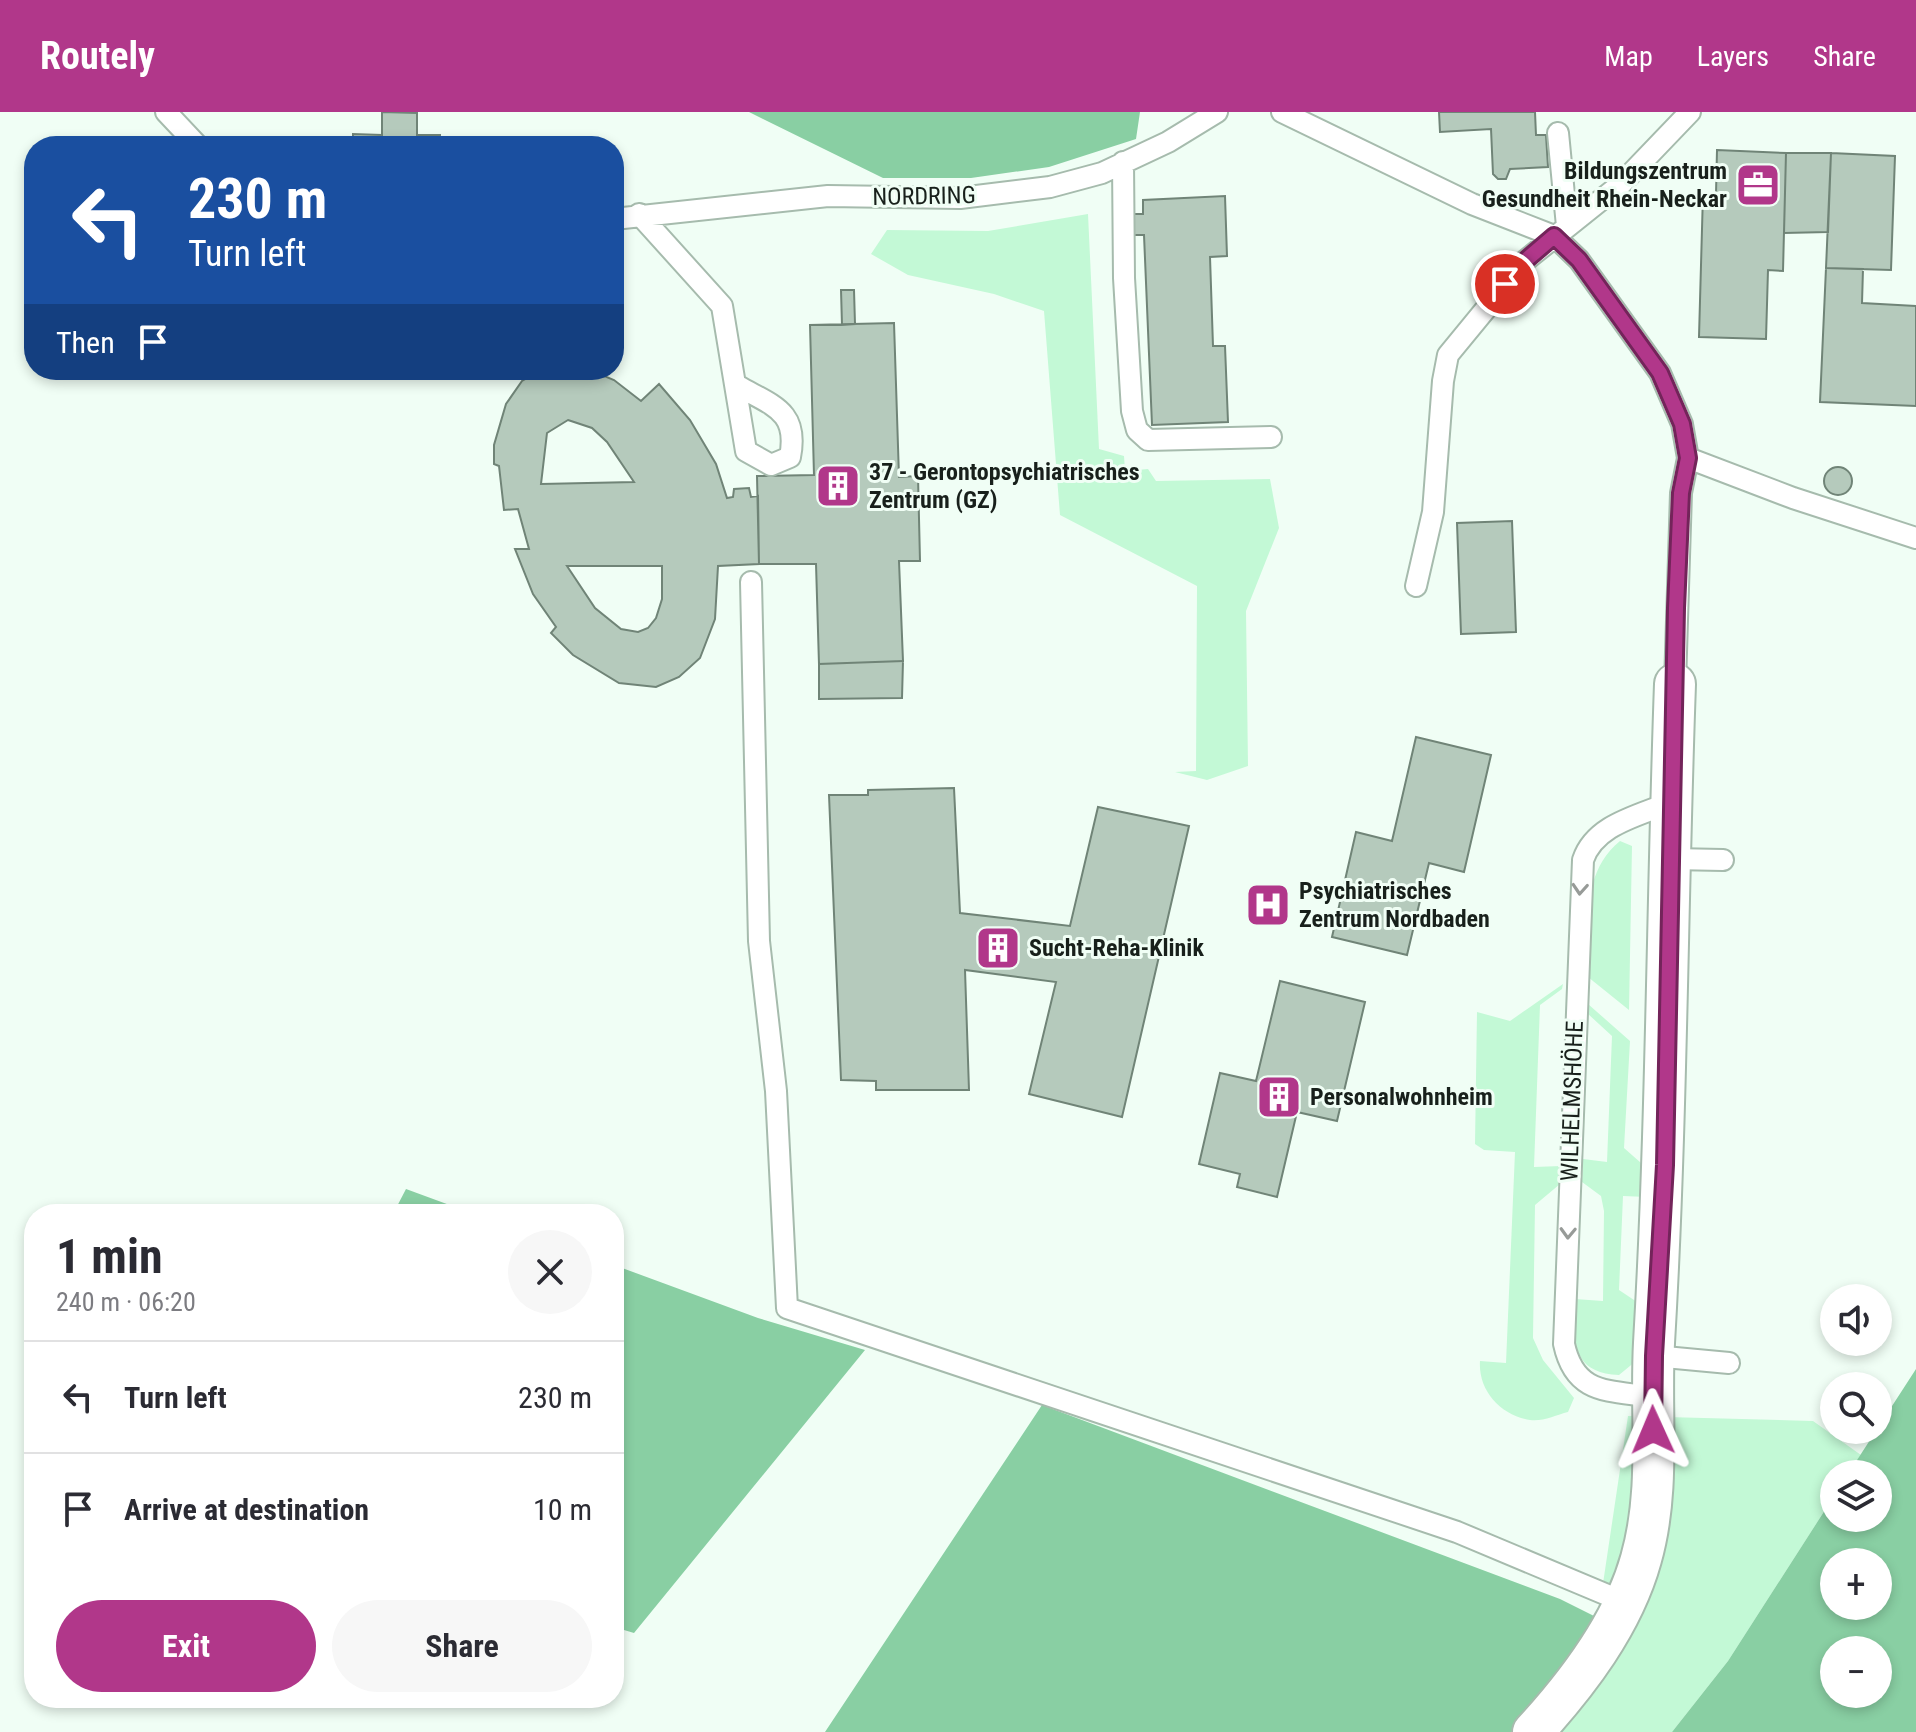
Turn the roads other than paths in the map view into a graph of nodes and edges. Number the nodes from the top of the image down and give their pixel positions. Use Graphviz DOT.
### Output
graph roads {
  1 [pos="166,112"];
  2 [pos="1217,112"];
  3 [pos="1282,112"];
  4 [pos="1690,112"];
  5 [pos="1558,133"];
  6 [pos="189,136"];
  7 [pos="1123,162"];
  8 [pos="639,214"];
  9 [pos="624,217"];
  10 [pos="1561,231"];
  11 [pos="738,386"];
  12 [pos="1271,437"];
  13 [pos="1688,458"];
  14 [pos="1916,538"];
  15 [pos="751,582"];
  16 [pos="1416,586"];
  17 [pos="1675,684"];
  18 [pos="1671,802"];
  19 [pos="1672,859"];
  20 [pos="1723,860"];
  21 [pos="1654,1356"];
  22 [pos="1729,1363"];
  23 [pos="1652,1397"];
  24 [pos="1624,1602"];
  25 [pos="1533,1732"];
  1 -- 6 [label="lane"];
  2 -- 7 [label="lane, NORDRING"];
  3 -- 10 [label="lane"];
  4 -- 10 [label="lane"];
  5 -- 10 [label="lane"];
  7 -- 8 [label="lane, NORDRING"];
  7 -- 12 [label="lane"];
  8 -- 9 [label="lane, NORDRING"];
  8 -- 11 [label="lane"];
  10 -- 13 [label="lane"];
  10 -- 16 [label="lane"];
  13 -- 14 [label="lane"];
  13 -- 17 [label="lane"];
  15 -- 24 [label="lane"];
  17 -- 18 [label="street"];
  18 -- 19 [label="street"];
  18 -- 23 [label="lane, WILHELMSHÖHE, one-way"];
  19 -- 20 [label="lane"];
  19 -- 21 [label="street"];
  21 -- 22 [label="lane"];
  21 -- 23 [label="street"];
  23 -- 24 [label="street"];
  24 -- 25 [label="street"];
}
